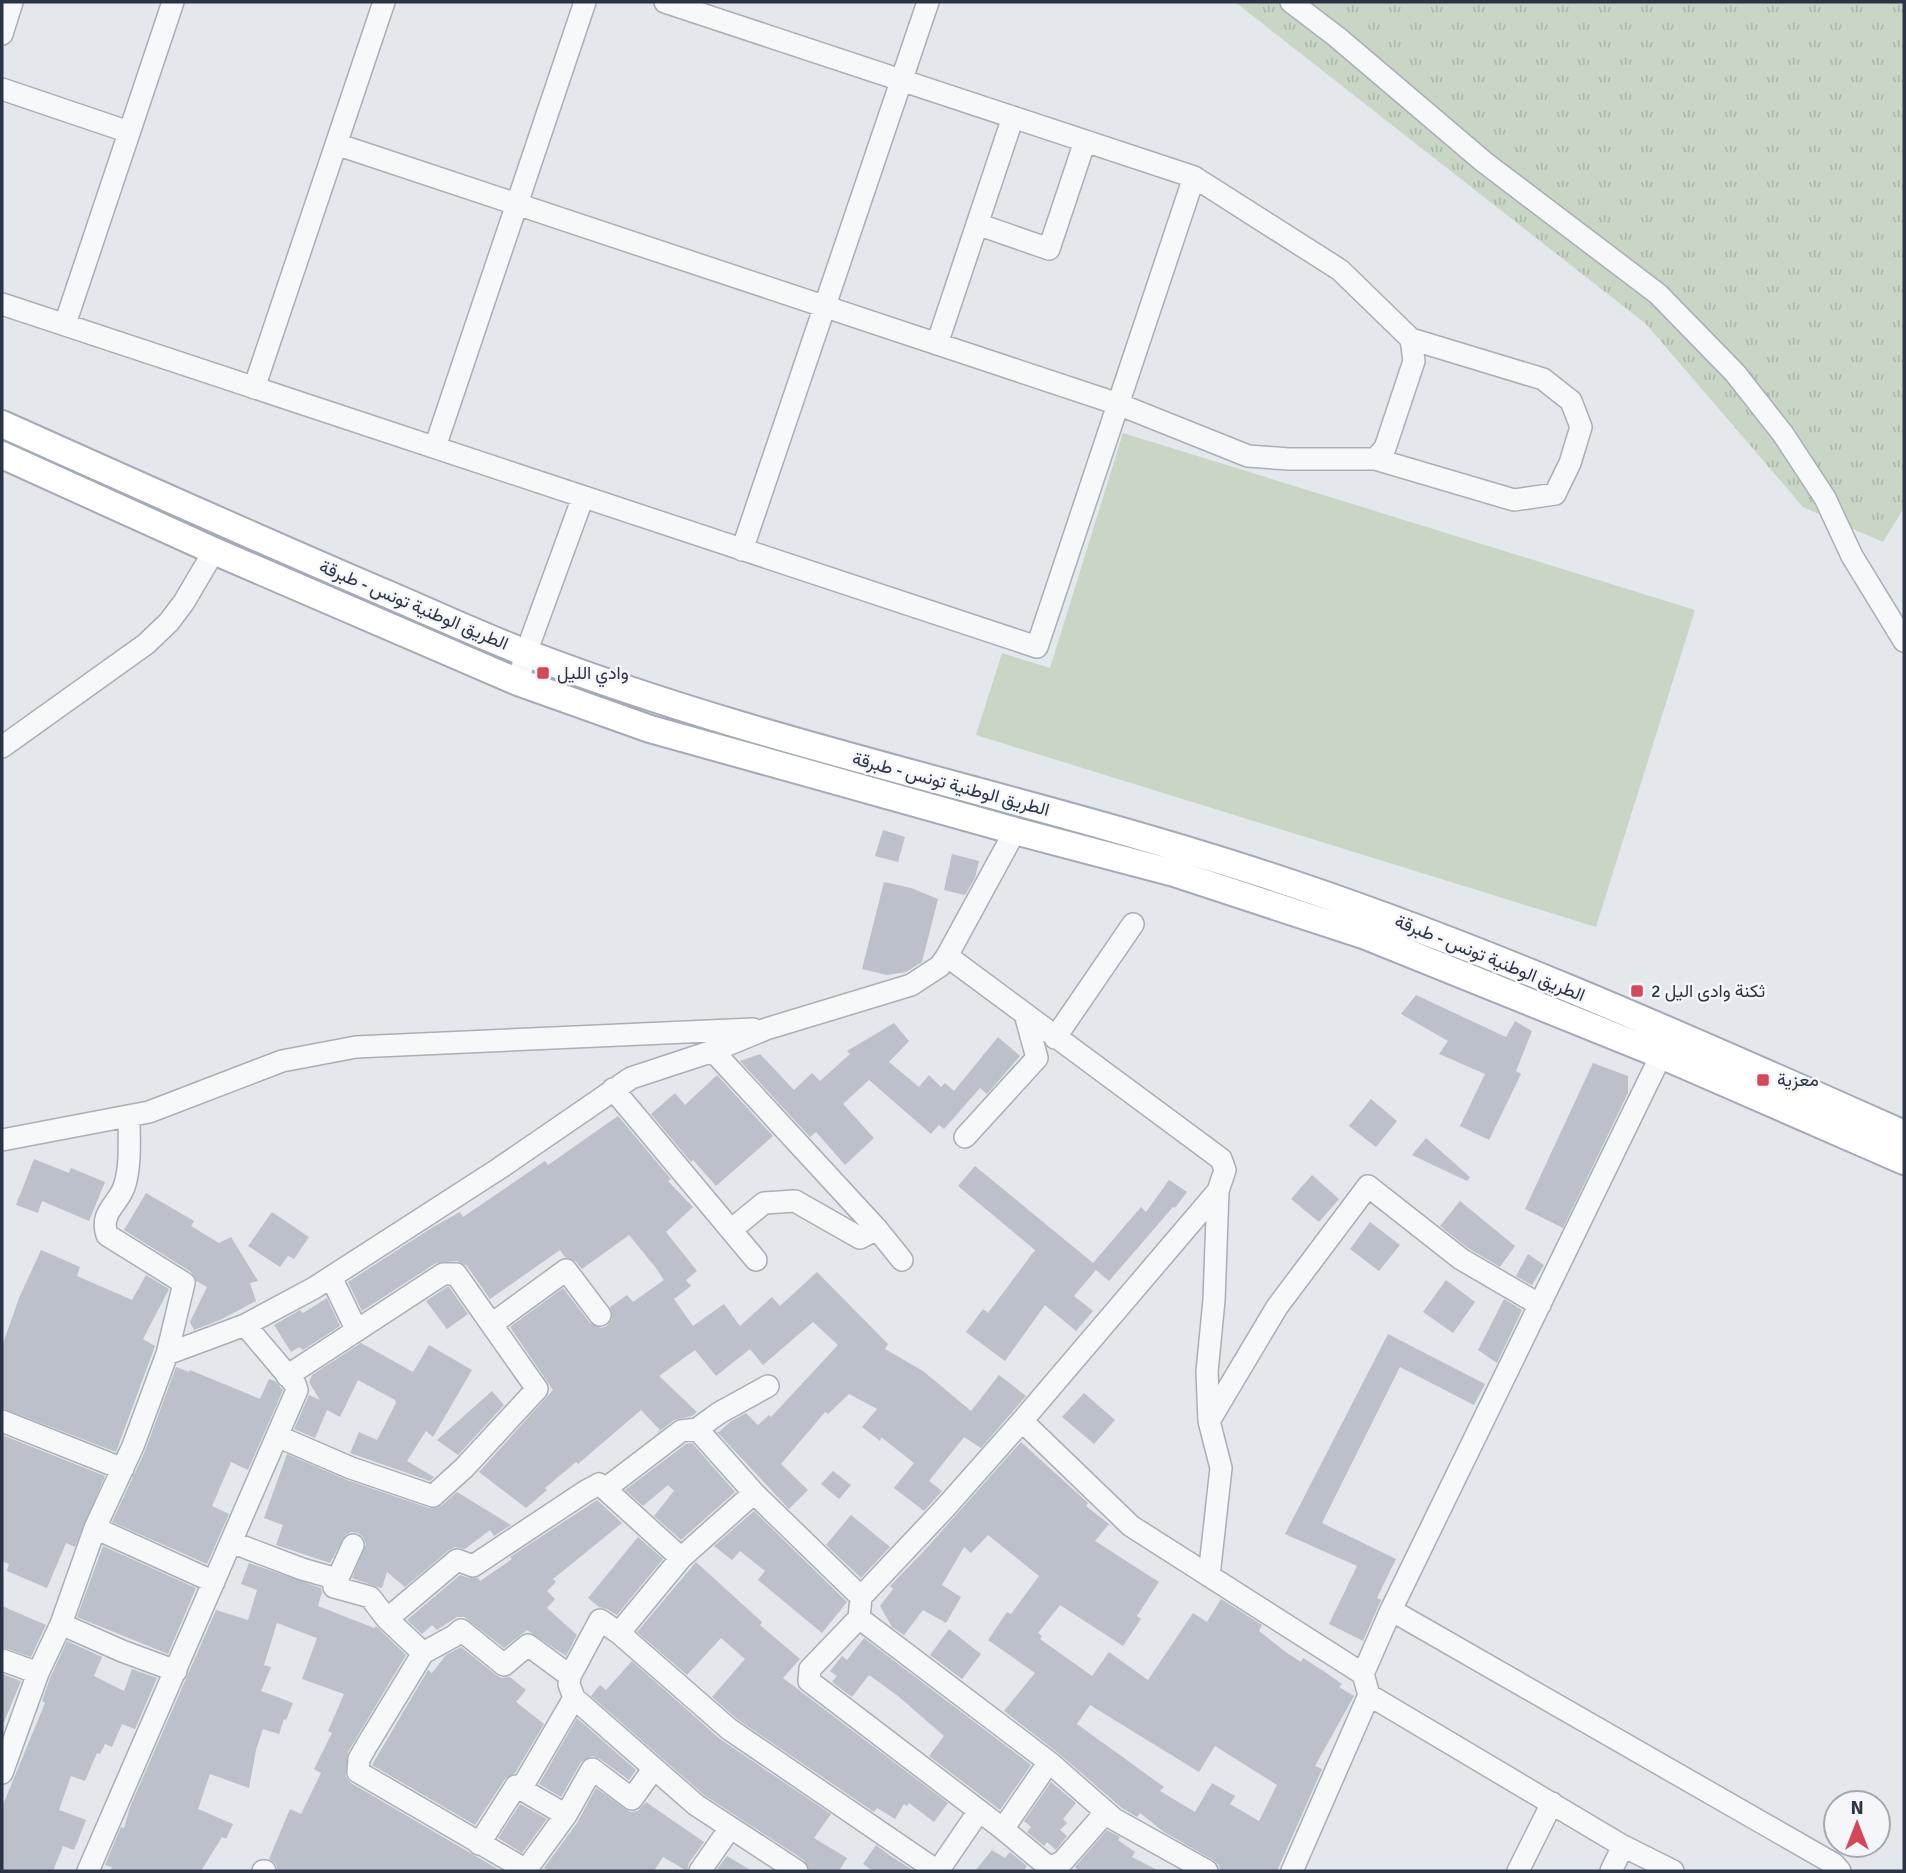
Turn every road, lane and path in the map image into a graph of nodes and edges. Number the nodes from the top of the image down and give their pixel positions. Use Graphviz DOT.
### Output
graph roads {
  1 [pos="12,2"];
  2 [pos="173,2"];
  3 [pos="384,2"];
  4 [pos="585,2"];
  5 [pos="665,2"];
  6 [pos="928,2"];
  7 [pos="1291,2"];
  8 [pos="2,34"];
  9 [pos="901,80"];
  10 [pos="2,89"];
  11 [pos="1013,117"];
  12 [pos="129,132"];
  13 [pos="1085,141"];
  14 [pos="336,144"];
  15 [pos="1194,177"];
  16 [pos="517,204"];
  17 [pos="977,224"];
  18 [pos="2,303"];
  19 [pos="825,307"];
  20 [pos="65,324"];
  21 [pos="1411,340"];
  22 [pos="937,344"];
  23 [pos="254,388"];
  24 [pos="1118,404"];
  25 [pos="2,424"];
  26 [pos="435,447"];
  27 [pos="2,454"];
  28 [pos="1376,459"];
  29 [pos="583,497"];
  30 [pos="742,550"];
  31 [pos="214,551"];
  32 [pos="1904,641"];
  33 [pos="526,653"];
  34 [pos="518,682"];
  35 [pos="2,747"];
  36 [pos="1015,831"];
  37 [pos="1133,924"];
  38 [pos="947,956"];
  39 [pos="1025,1014"];
  40 [pos="766,1029"];
  41 [pos="1055,1038"];
  42 [pos="1666,1043"];
  43 [pos="713,1051"];
  44 [pos="613,1089"];
  45 [pos="129,1116"];
  46 [pos="1904,1134"];
  47 [pos="965,1137"];
  48 [pos="2,1140"];
  49 [pos="1904,1161"];
  50 [pos="1218,1191"];
  51 [pos="877,1229"];
  52 [pos="731,1230"];
  53 [pos="756,1260"];
  54 [pos="902,1260"];
  55 [pos="331,1278"];
  56 [pos="1540,1305"];
  57 [pos="600,1315"];
  58 [pos="492,1324"];
  59 [pos="246,1325"];
  60 [pos="356,1329"];
  61 [pos="167,1354"];
  62 [pos="287,1376"];
  63 [pos="768,1386"];
  64 [pos="2,1421"];
  65 [pos="1022,1421"];
  66 [pos="1209,1421"];
  67 [pos="697,1429"];
  68 [pos="277,1436"];
  69 [pos="123,1469"];
  70 [pos="605,1489"];
  71 [pos="754,1493"];
  72 [pos="95,1528"];
  73 [pos="231,1542"];
  74 [pos="353,1545"];
  75 [pos="681,1558"];
  76 [pos="1209,1576"];
  77 [pos="337,1579"];
  78 [pos="214,1582"];
  79 [pos="860,1607"];
  80 [pos="1391,1610"];
  81 [pos="387,1619"];
  82 [pos="61,1624"];
  83 [pos="620,1633"];
  84 [pos="423,1653"];
  85 [pos="2,1660"];
  86 [pos="176,1671"];
  87 [pos="38,1673"];
  88 [pos="1363,1674"];
  89 [pos="570,1676"];
  90 [pos="1369,1695"];
  91 [pos="574,1698"];
  92 [pos="4,1762"];
  93 [pos="1049,1762"];
  94 [pos="654,1768"];
  95 [pos="521,1789"];
  96 [pos="1552,1802"];
  97 [pos="979,1811"];
  98 [pos="1106,1812"];
  99 [pos="566,1815"];
  100 [pos="730,1828"];
  101 [pos="1003,1829"];
  102 [pos="479,1844"];
  103 [pos="1623,1846"];
  104 [pos="520,1869"];
  105 [pos="88,1871"];
  106 [pos="700,1871"];
  107 [pos="797,1871"];
  108 [pos="938,1871"];
  109 [pos="1207,1871"];
  110 [pos="1292,1871"];
  111 [pos="1518,1871"];
  112 [pos="1611,1871"];
  113 [pos="1672,1871"];
  114 [pos="1840,1871"];
  1 -- 8 [label="street"];
  2 -- 12 [label="street"];
  3 -- 14 [label="street"];
  4 -- 16 [label="street"];
  5 -- 9 [label="street"];
  6 -- 9 [label="street"];
  7 -- 32 [label="street"];
  9 -- 11 [label="street"];
  9 -- 19 [label="street"];
  10 -- 12 [label="street"];
  11 -- 13 [label="street"];
  11 -- 17 [label="street"];
  12 -- 20 [label="street"];
  13 -- 15 [label="street"];
  13 -- 17 [label="street"];
  14 -- 16 [label="street"];
  14 -- 23 [label="street"];
  15 -- 21 [label="street"];
  15 -- 24 [label="street"];
  16 -- 19 [label="street"];
  16 -- 26 [label="street"];
  17 -- 22 [label="street"];
  18 -- 20 [label="street"];
  19 -- 22 [label="street"];
  19 -- 30 [label="street"];
  20 -- 23 [label="street"];
  21 -- 28 [label="street"];
  21 -- 28 [label="street"];
  22 -- 24 [label="street"];
  23 -- 26 [label="street"];
  24 -- 28 [label="street"];
  24 -- 30 [label="street"];
  25 -- 33 [label="main road, الطريق الوطنية تونس - طبرقة"];
  26 -- 29 [label="street"];
  27 -- 31 [label="main road, الطريق الوطنية تونس - طبرقة"];
  29 -- 30 [label="street"];
  29 -- 33 [label="street"];
  31 -- 34 [label="main road, الطريق الوطنية تونس - طبرقة"];
  31 -- 35 [label="street"];
  33 -- 34 [label="street"];
  33 -- 42 [label="main road, الطريق الوطنية تونس - طبرقة"];
  34 -- 36 [label="main road, الطريق الوطنية تونس - طبرقة"];
  36 -- 38 [label="street"];
  36 -- 42 [label="main road, الطريق الوطنية تونس - طبرقة"];
  37 -- 41 [label="street"];
  38 -- 39 [label="street"];
  38 -- 40 [label="street"];
  39 -- 41 [label="street"];
  39 -- 47 [label="street"];
  40 -- 43 [label="street"];
  40 -- 45 [label="street"];
  41 -- 50 [label="street"];
  42 -- 46 [label="main road, الطريق الوطنية تونس - طبرقة"];
  42 -- 49 [label="main road, الطريق الوطنية تونس - طبرقة"];
  42 -- 56 [label="street"];
  43 -- 44 [label="street"];
  43 -- 51 [label="street"];
  44 -- 52 [label="street"];
  44 -- 55 [label="street"];
  45 -- 48 [label="street"];
  45 -- 61 [label="street"];
  50 -- 65 [label="street"];
  50 -- 66 [label="street"];
  51 -- 52 [label="street"];
  51 -- 54 [label="street"];
  52 -- 53 [label="street"];
  55 -- 59 [label="street"];
  55 -- 60 [label="street"];
  56 -- 66 [label="street"];
  56 -- 80 [label="street"];
  57 -- 58 [label="street"];
  58 -- 60 [label="street"];
  58 -- 68 [label="street"];
  59 -- 61 [label="street"];
  59 -- 62 [label="street"];
  60 -- 62 [label="street"];
  61 -- 69 [label="street"];
  62 -- 68 [label="street"];
  63 -- 67 [label="street"];
  64 -- 69 [label="street"];
  65 -- 76 [label="street"];
  65 -- 79 [label="street"];
  66 -- 76 [label="street"];
  67 -- 70 [label="street"];
  67 -- 71 [label="street"];
  68 -- 73 [label="street"];
  69 -- 72 [label="street"];
  70 -- 75 [label="street"];
  70 -- 81 [label="street"];
  71 -- 75 [label="street"];
  71 -- 79 [label="street"];
  72 -- 78 [label="street"];
  72 -- 82 [label="street"];
  73 -- 77 [label="street"];
  73 -- 78 [label="street"];
  74 -- 77 [label="street"];
  75 -- 83 [label="street"];
  76 -- 88 [label="street"];
  77 -- 81 [label="street"];
  78 -- 86 [label="street"];
  79 -- 93 [label="street"];
  79 -- 97 [label="street"];
  80 -- 88 [label="street"];
  80 -- 114 [label="street"];
  81 -- 84 [label="street"];
  82 -- 86 [label="street"];
  82 -- 87 [label="street"];
  83 -- 89 [label="street"];
  83 -- 108 [label="street"];
  84 -- 89 [label="street"];
  84 -- 102 [label="street"];
  85 -- 87 [label="street"];
  86 -- 105 [label="street"];
  87 -- 92 [label="street"];
  88 -- 90 [label="street"];
  89 -- 91 [label="street"];
  90 -- 96 [label="street"];
  90 -- 110 [label="street"];
  91 -- 94 [label="street"];
  91 -- 95 [label="street"];
  93 -- 98 [label="street"];
  93 -- 101 [label="street"];
  94 -- 99 [label="street"];
  94 -- 100 [label="street"];
  95 -- 99 [label="street"];
  95 -- 102 [label="street"];
  96 -- 103 [label="street"];
  96 -- 111 [label="street"];
  97 -- 101 [label="street"];
  97 -- 108 [label="street"];
  98 -- 101 [label="street"];
  98 -- 109 [label="street"];
  99 -- 104 [label="street"];
  100 -- 106 [label="street"];
  100 -- 107 [label="street"];
  102 -- 104 [label="street"];
  103 -- 112 [label="street"];
  103 -- 113 [label="street"];
}
